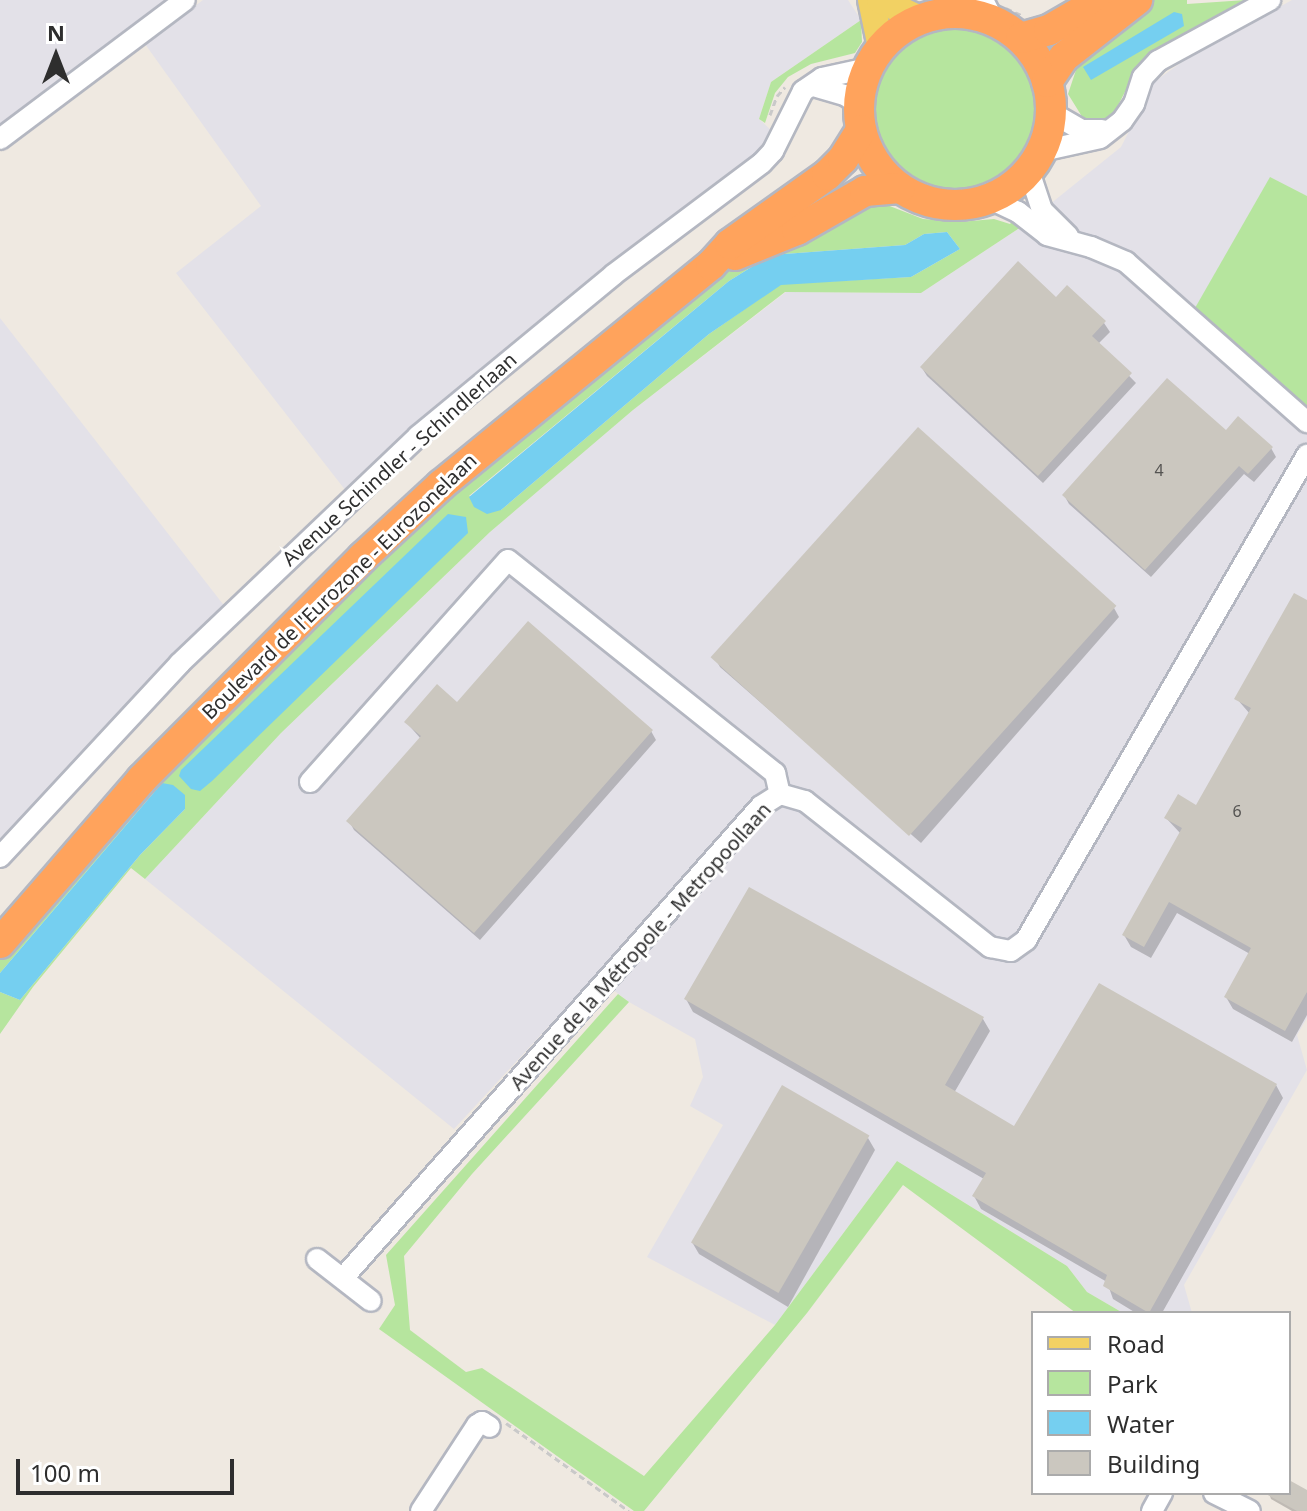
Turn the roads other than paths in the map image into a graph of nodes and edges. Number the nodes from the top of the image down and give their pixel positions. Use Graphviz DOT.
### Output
graph roads {
  1 [pos="185,0"];
  2 [pos="871,0"];
  3 [pos="880,0"];
  4 [pos="1101,0"];
  5 [pos="1137,0"];
  6 [pos="1270,0"];
  7 [pos="993,8"];
  8 [pos="936,11"];
  9 [pos="1035,34"];
  10 [pos="874,58"];
  11 [pos="1047,82"];
  12 [pos="813,86"];
  13 [pos="1052,113"];
  14 [pos="860,117"];
  15 [pos="1110,130"];
  16 [pos="0,139"];
  17 [pos="1036,161"];
  18 [pos="900,196"];
  19 [pos="990,199"];
  20 [pos="1074,241"];
  21 [pos="711,265"];
  22 [pos="1307,422"];
  23 [pos="1307,455"];
  24 [pos="310,782"];
  25 [pos="780,794"];
  26 [pos="0,857"];
  27 [pos="0,943"];
  28 [pos="317,1259"];
  29 [pos="343,1278"];
  30 [pos="371,1301"];
  31 [pos="486,1425"];
  32 [pos="1218,1495"];
  33 [pos="421,1511"];
  34 [pos="1250,1511"];
  1 -- 16 [label="street"];
  2 -- 10 [label="main road"];
  3 -- 8 [label="main road"];
  4 -- 9 [label="highway"];
  5 -- 11 [label="highway"];
  6 -- 15 [label="street"];
  7 -- 8 [label="highway"];
  7 -- 9 [label="highway"];
  8 -- 10 [label="highway"];
  9 -- 11 [label="highway"];
  10 -- 12 [label="street, Avenue Schindler - Schindlerlaan"];
  10 -- 14 [label="highway"];
  11 -- 13 [label="highway"];
  12 -- 14 [label="street"];
  12 -- 26 [label="street, Avenue Schindler - Schindlerlaan"];
  13 -- 15 [label="street"];
  13 -- 17 [label="highway"];
  14 -- 18 [label="highway"];
  14 -- 21 [label="highway, Boulevard de l'Eurozone - Eurozonelaan"];
  15 -- 17 [label="street"];
  17 -- 19 [label="highway"];
  17 -- 20 [label="street"];
  18 -- 19 [label="highway"];
  18 -- 21 [label="highway, Boulevard de l'Eurozone - Eurozonelaan"];
  19 -- 20 [label="street"];
  20 -- 22 [label="street"];
  21 -- 27 [label="highway, Boulevard de l'Eurozone - Eurozonelaan"];
  23 -- 25 [label="street, Avenue de la Métropole - Metropoollaan"];
  24 -- 25 [label="street"];
  25 -- 29 [label="street, Avenue de la Métropole - Metropoollaan"];
  28 -- 29 [label="street"];
  29 -- 30 [label="street"];
  31 -- 33 [label="street"];
  32 -- 34 [label="street"];
}
